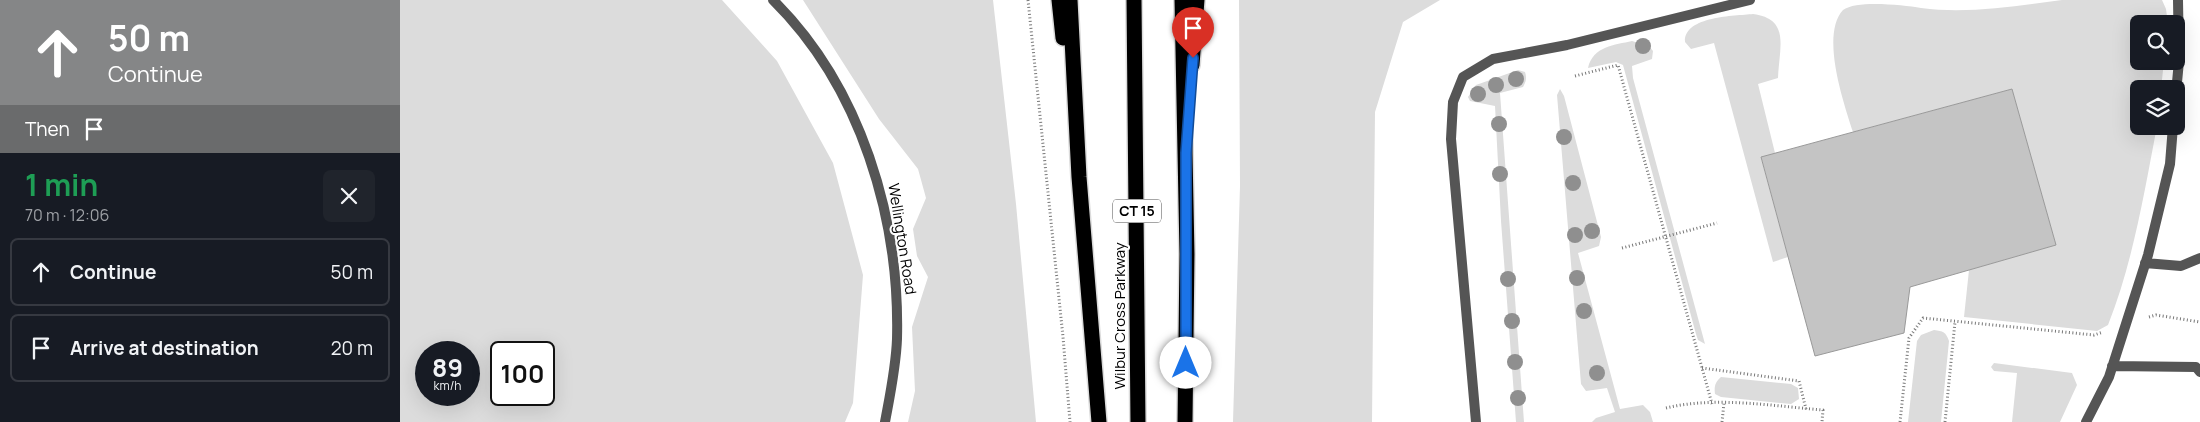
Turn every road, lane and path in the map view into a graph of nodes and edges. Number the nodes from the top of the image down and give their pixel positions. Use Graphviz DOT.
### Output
graph roads {
  1 [pos="773,0"];
  2 [pos="1028,0"];
  3 [pos="1059,0"];
  4 [pos="1070,0"];
  5 [pos="1134,0"];
  6 [pos="1182,0"];
  7 [pos="1197,0"];
  8 [pos="1750,0"];
  9 [pos="2178,0"];
  10 [pos="1575,76"];
  11 [pos="2177,80"];
  12 [pos="2173,135"];
  13 [pos="1186,153"];
  14 [pos="1079,177"];
  15 [pos="1717,223"];
  16 [pos="1666,236"];
  17 [pos="1622,248"];
  18 [pos="2200,258"];
  19 [pos="2145,263"];
  20 [pos="1955,322"];
  21 [pos="2200,322"];
  22 [pos="2126,324"];
  23 [pos="2112,366"];
  24 [pos="1702,368"];
  25 [pos="2200,372"];
  26 [pos="1724,403"];
  27 [pos="1712,404"];
  28 [pos="1666,408"];
  29 [pos="1806,409"];
  30 [pos="885,422"];
  31 [pos="1070,422"];
  32 [pos="1099,422"];
  33 [pos="1138,422"];
  34 [pos="1185,422"];
  35 [pos="1476,422"];
  36 [pos="1722,422"];
  37 [pos="1822,422"];
  38 [pos="1900,422"];
  39 [pos="1945,422"];
  40 [pos="2086,422"];
  1 -- 30 [label="street, Wellington Road"];
  2 -- 31 [label="path"];
  3 -- 14 [label="highway"];
  4 -- 14 [label="highway"];
  5 -- 33 [label="highway, Wilbur Cross Parkway / CT 15"];
  6 -- 13 [label="highway"];
  7 -- 13 [label="highway"];
  8 -- 35 [label="street"];
  9 -- 11 [label="street"];
  10 -- 16 [label="path"];
  12 -- 19 [label="street"];
  13 -- 34 [label="highway"];
  14 -- 32 [label="highway"];
  15 -- 16 [label="path"];
  16 -- 17 [label="path"];
  16 -- 24 [label="path"];
  18 -- 19 [label="street"];
  19 -- 22 [label="street"];
  20 -- 22 [label="path"];
  20 -- 38 [label="path"];
  20 -- 39 [label="path"];
  21 -- 22 [label="path"];
  22 -- 23 [label="street"];
  23 -- 25 [label="street"];
  23 -- 40 [label="street"];
  24 -- 27 [label="path"];
  24 -- 29 [label="path"];
  26 -- 27 [label="path"];
  26 -- 29 [label="path"];
  26 -- 36 [label="path"];
  27 -- 28 [label="path"];
  29 -- 37 [label="path"];
}
